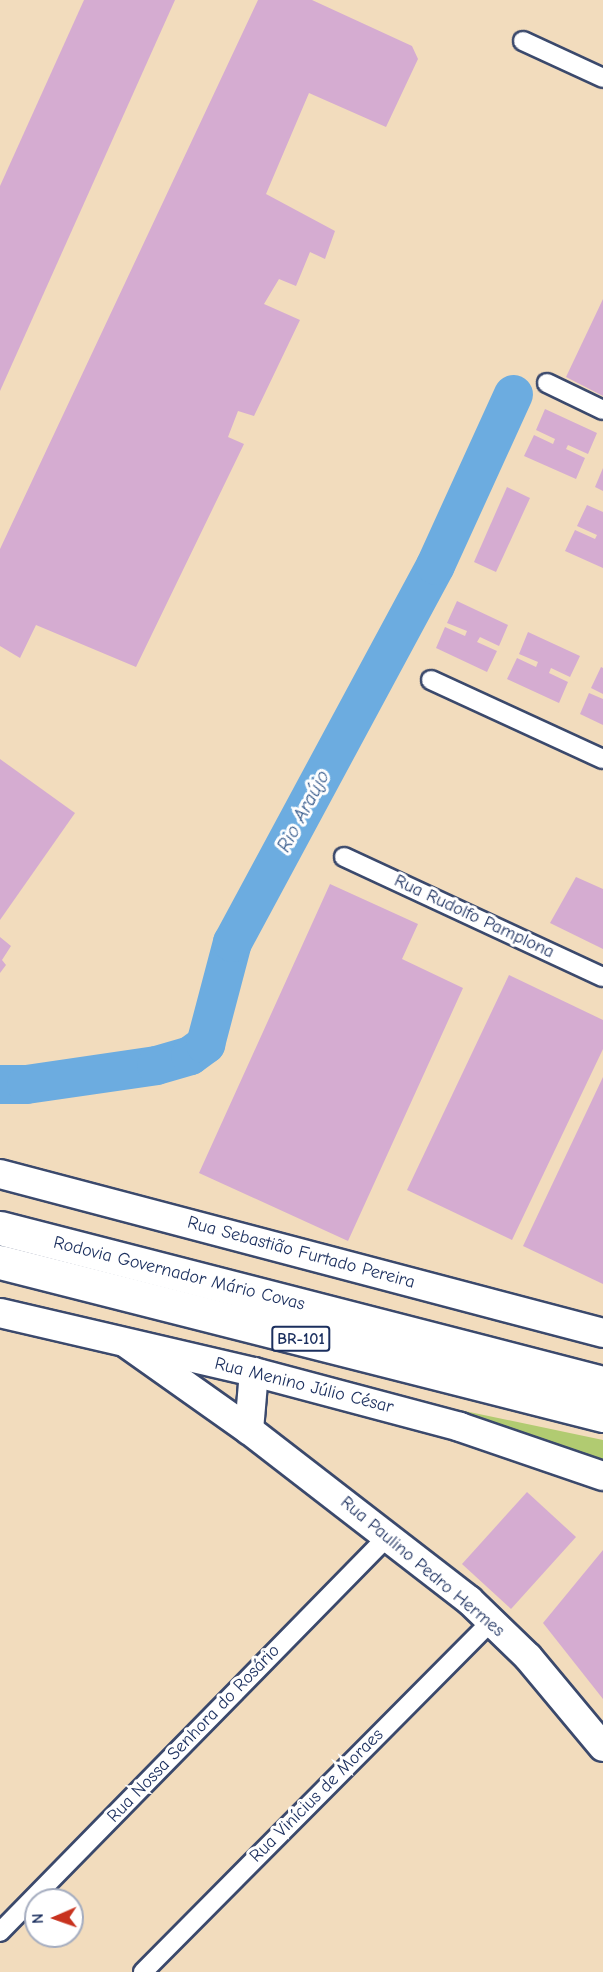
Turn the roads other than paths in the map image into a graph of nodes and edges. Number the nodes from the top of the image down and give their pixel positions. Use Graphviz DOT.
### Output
graph roads {
  1 [pos="524,41"];
  2 [pos="603,78"];
  3 [pos="547,383"];
  4 [pos="603,410"];
  5 [pos="431,680"];
  6 [pos="603,759"];
  7 [pos="344,857"];
  8 [pos="603,977"];
  9 [pos="0,1174"];
  10 [pos="0,1228"];
  11 [pos="0,1262"];
  12 [pos="0,1313"];
  13 [pos="603,1333"];
  14 [pos="126,1343"];
  15 [pos="254,1372"];
  16 [pos="595,1379"];
  17 [pos="603,1415"];
  18 [pos="249,1430"];
  19 [pos="603,1476"];
  20 [pos="389,1535"];
  21 [pos="491,1621"];
  22 [pos="603,1747"];
  23 [pos="0,1932"];
  24 [pos="143,1972"];
  1 -- 2 [label="street"];
  3 -- 4 [label="street"];
  5 -- 6 [label="street"];
  7 -- 8 [label="street, Rua Rudolfo Pamplona"];
  9 -- 13 [label="main road, Rua Sebastião Furtado Pereira"];
  10 -- 16 [label="highway, Rodovia Governador Mário Covas / BR-101"];
  11 -- 17 [label="highway, Rodovia Governador Mário Covas / BR-101"];
  12 -- 14 [label="main road, Rua Menino Júlio César"];
  14 -- 15 [label="main road, Rua Menino Júlio César"];
  14 -- 18 [label="main road, Rua Paulino Pedro Hermes"];
  15 -- 18 [label="main road"];
  15 -- 19 [label="main road, Rua Menino Júlio César"];
  18 -- 20 [label="main road, Rua Paulino Pedro Hermes"];
  20 -- 21 [label="main road, Rua Paulino Pedro Hermes"];
  20 -- 23 [label="street, Rua Nossa Senhora do Rosário"];
  21 -- 22 [label="main road, Rua Paulino Pedro Hermes"];
  21 -- 24 [label="street, Rua Vinícius de Moraes"];
}
